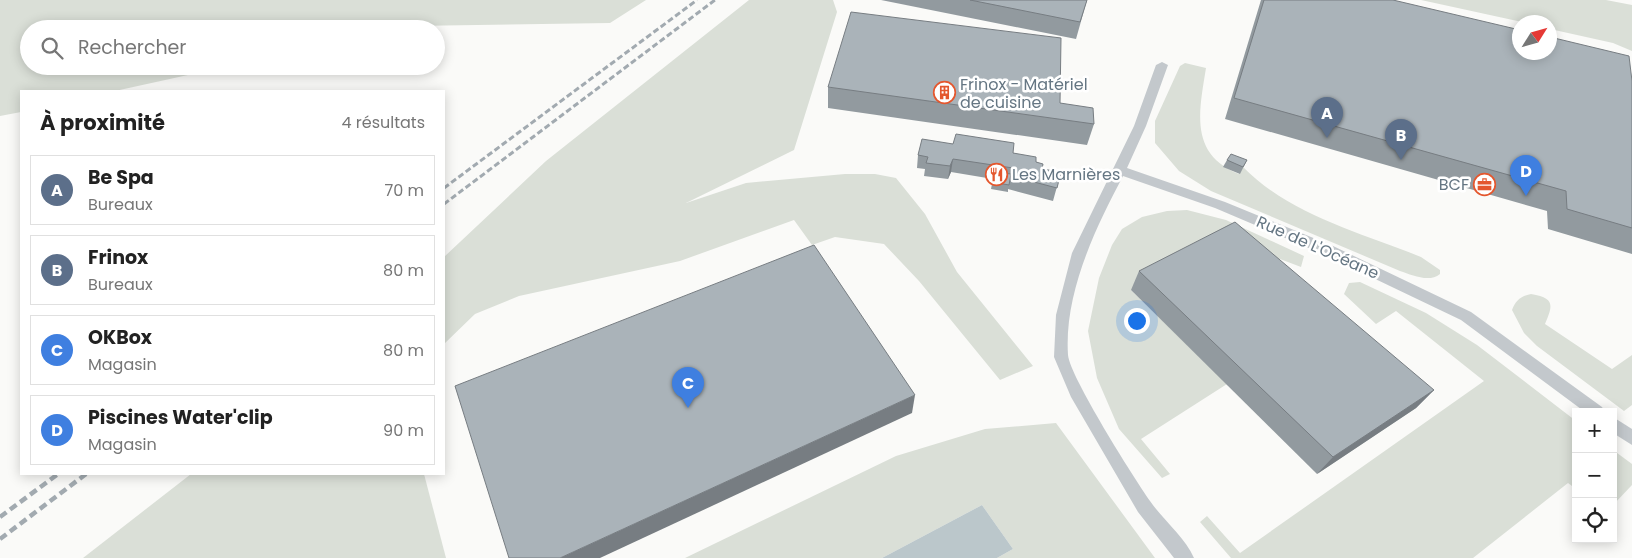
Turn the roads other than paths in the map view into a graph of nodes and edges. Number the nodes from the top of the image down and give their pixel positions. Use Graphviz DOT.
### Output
graph roads {
  1 [pos="1162,65"];
  2 [pos="1120,170"];
  3 [pos="1592,408"];
  4 [pos="1617,427"];
  5 [pos="1632,438"];
  6 [pos="1185,558"];
  1 -- 2 [label="lane"];
  2 -- 3 [label="lane, Rue de L'Océane"];
  2 -- 6 [label="lane"];
  4 -- 5 [label="lane"];
}
